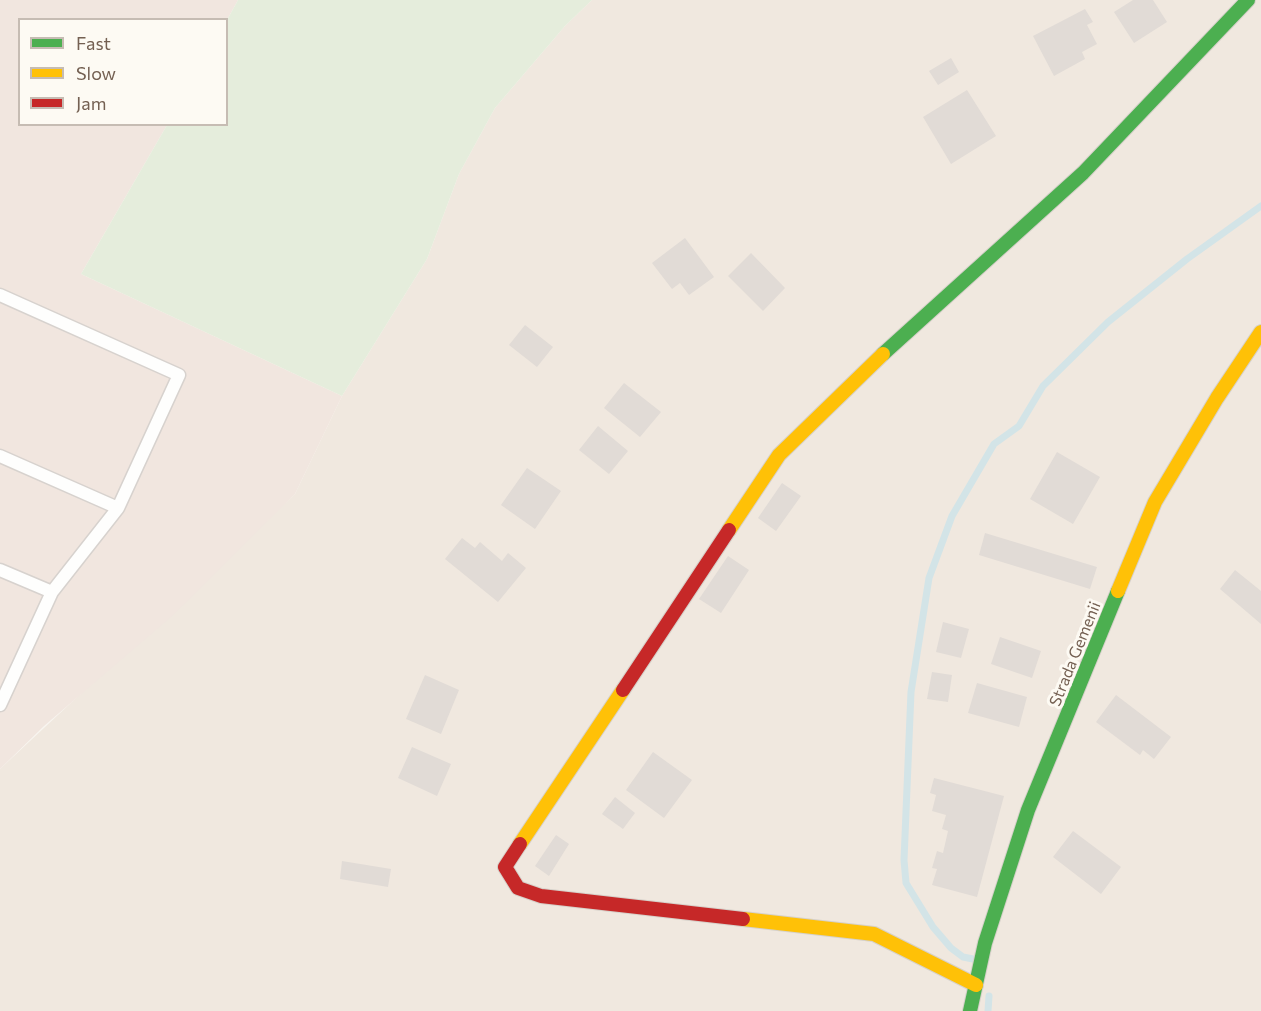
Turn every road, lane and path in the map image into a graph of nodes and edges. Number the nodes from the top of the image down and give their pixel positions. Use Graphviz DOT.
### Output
graph roads {
  1 [pos="1248,0"];
  2 [pos="0,296"];
  3 [pos="1261,332"];
  4 [pos="0,456"];
  5 [pos="118,508"];
  6 [pos="0,570"];
  7 [pos="52,592"];
  8 [pos="0,705"];
  9 [pos="976,985"];
  10 [pos="970,1011"];
  1 -- 9 [label="street"];
  2 -- 5 [label="lane"];
  3 -- 9 [label="street, Strada Gemenii"];
  4 -- 5 [label="lane"];
  5 -- 7 [label="lane"];
  6 -- 7 [label="lane"];
  7 -- 8 [label="lane"];
  9 -- 10 [label="street, Strada Gemenii"];
}
